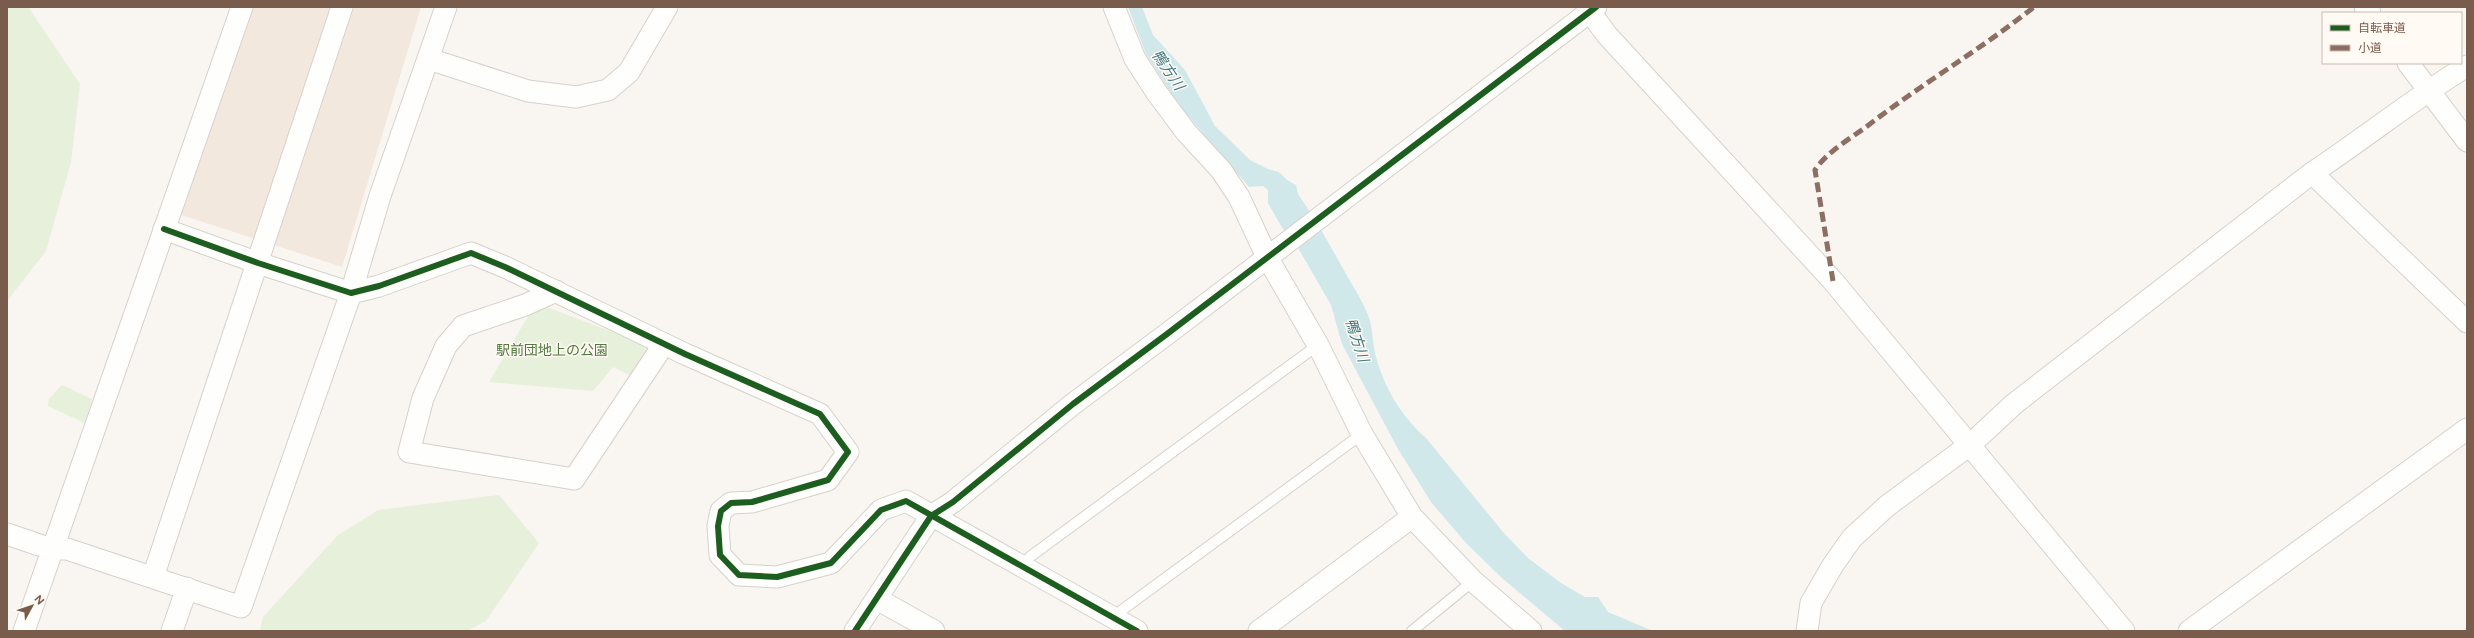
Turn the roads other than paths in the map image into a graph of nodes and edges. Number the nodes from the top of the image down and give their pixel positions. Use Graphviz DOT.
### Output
graph roads {
  1 [pos="242,7"];
  2 [pos="342,7"];
  3 [pos="446,7"];
  4 [pos="667,7"];
  5 [pos="1114,7"];
  6 [pos="1593,9"];
  7 [pos="429,59"];
  8 [pos="2409,64"];
  9 [pos="2467,66"];
  10 [pos="2427,91"];
  11 [pos="2467,140"];
  12 [pos="2312,173"];
  13 [pos="164,229"];
  14 [pos="1275,250"];
  15 [pos="258,263"];
  16 [pos="556,291"];
  17 [pos="351,293"];
  18 [pos="2467,322"];
  19 [pos="664,344"];
  20 [pos="1318,345"];
  21 [pos="2467,429"];
  22 [pos="1362,434"];
  23 [pos="1971,444"];
  24 [pos="931,516"];
  25 [pos="1412,517"];
  26 [pos="7,534"];
  27 [pos="52,549"];
  28 [pos="1021,566"];
  29 [pos="153,577"];
  30 [pos="1473,581"];
  31 [pos="187,588"];
  32 [pos="877,599"];
  33 [pos="1117,620"];
  34 [pos="24,631"];
  35 [pos="172,631"];
  36 [pos="855,631"];
  37 [pos="934,631"];
  38 [pos="1137,631"];
  39 [pos="1259,631"];
  40 [pos="1412,631"];
  41 [pos="1531,631"];
  42 [pos="1807,631"];
  43 [pos="2124,631"];
  44 [pos="2189,631"];
  1 -- 13 [label="street"];
  2 -- 15 [label="street"];
  3 -- 7 [label="street"];
  4 -- 7 [label="street"];
  5 -- 14 [label="street"];
  6 -- 14 [label="street"];
  6 -- 23 [label="street"];
  7 -- 17 [label="street"];
  8 -- 10 [label="street"];
  9 -- 10 [label="street"];
  10 -- 11 [label="street"];
  10 -- 12 [label="street"];
  12 -- 18 [label="street"];
  12 -- 23 [label="street"];
  13 -- 15 [label="street"];
  13 -- 27 [label="street"];
  14 -- 20 [label="street"];
  14 -- 24 [label="street"];
  15 -- 17 [label="street"];
  15 -- 29 [label="street"];
  16 -- 17 [label="street"];
  16 -- 19 [label="street"];
  16 -- 19 [label="street"];
  17 -- 31 [label="street"];
  19 -- 24 [label="street"];
  20 -- 22 [label="street"];
  20 -- 28 [label="lane"];
  21 -- 44 [label="street"];
  22 -- 25 [label="street"];
  22 -- 33 [label="lane"];
  23 -- 42 [label="street"];
  23 -- 43 [label="street"];
  24 -- 28 [label="street"];
  24 -- 32 [label="street"];
  25 -- 30 [label="street"];
  25 -- 39 [label="street"];
  26 -- 27 [label="street"];
  27 -- 29 [label="street"];
  27 -- 34 [label="street"];
  28 -- 33 [label="street"];
  29 -- 31 [label="street"];
  30 -- 40 [label="lane"];
  30 -- 41 [label="street"];
  31 -- 35 [label="street"];
  32 -- 36 [label="street"];
  32 -- 37 [label="street"];
  33 -- 38 [label="street"];
}
